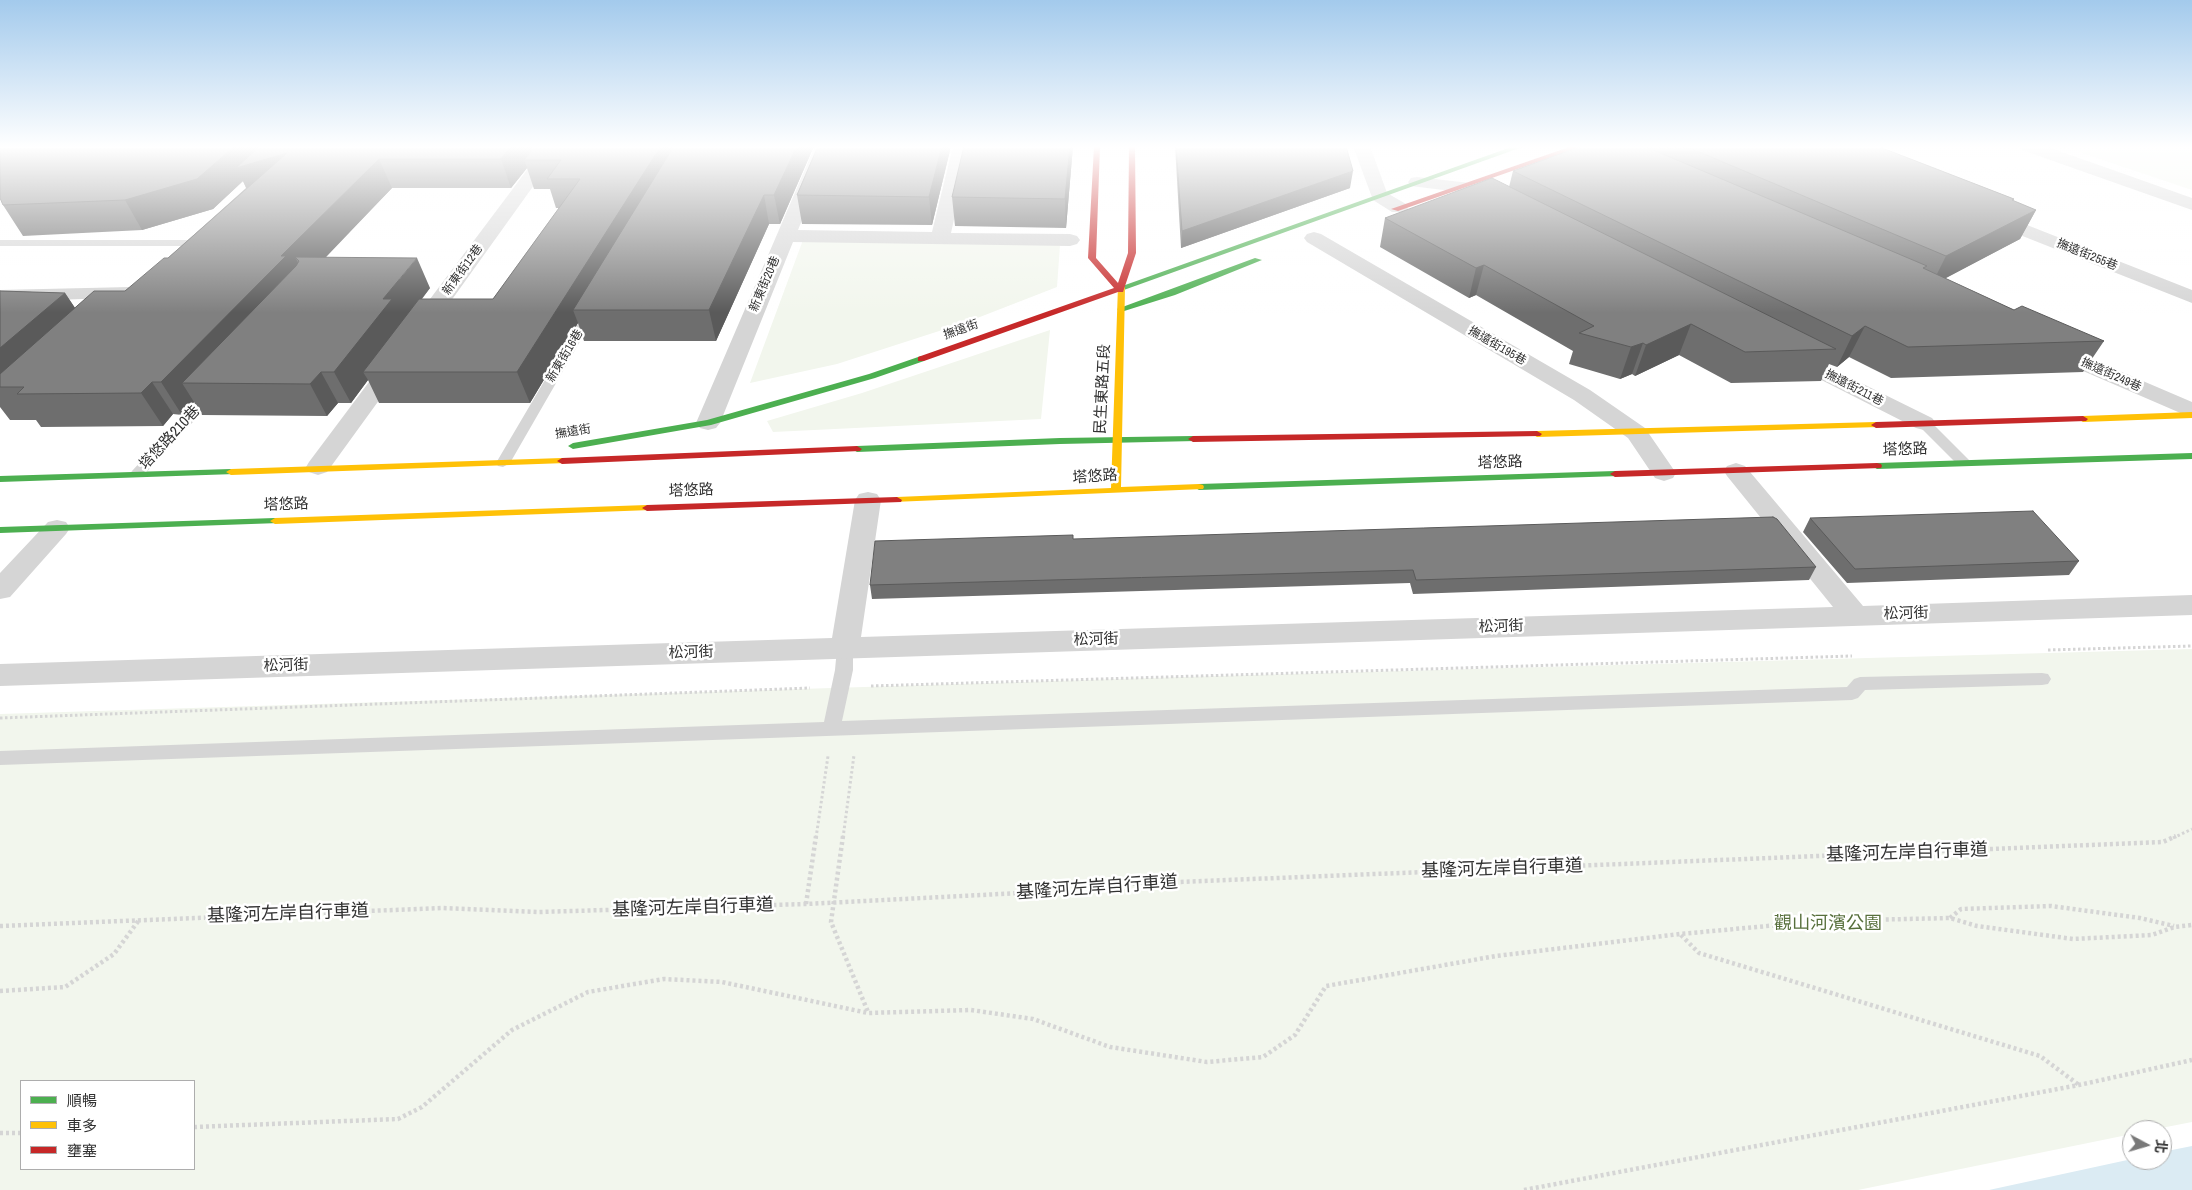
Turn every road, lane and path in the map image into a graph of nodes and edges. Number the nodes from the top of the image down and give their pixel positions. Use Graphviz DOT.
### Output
graph roads {
  1 [pos="513,202"];
  2 [pos="801,202"];
  3 [pos="949,202"];
  4 [pos="1095,202"];
  5 [pos="1132,202"];
  6 [pos="1364,202"];
  7 [pos="1388,202"];
  8 [pos="1420,202"];
  9 [pos="1490,202"];
  10 [pos="1498,206"];
  11 [pos="1399,208"];
  12 [pos="1971,209"];
  13 [pos="1380,214"];
  14 [pos="195,236"];
  15 [pos="786,236"];
  16 [pos="940,238"];
  17 [pos="1317,238"];
  18 [pos="1070,240"];
  19 [pos="0,243"];
  20 [pos="1270,256"];
  21 [pos="168,261"];
  22 [pos="1120,290"];
  23 [pos="0,296"];
  24 [pos="2192,296"];
  25 [pos="600,298"];
  26 [pos="1121,309"];
  27 [pos="113,312"];
  28 [pos="2039,344"];
  29 [pos="1773,346"];
  30 [pos="220,384"];
  31 [pos="2192,413"];
  32 [pos="708,423"];
  33 [pos="1924,423"];
  34 [pos="1637,433"];
  35 [pos="1116,439"];
  36 [pos="565,447"];
  37 [pos="546,450"];
  38 [pos="2192,456"];
  39 [pos="505,458"];
  40 [pos="1964,464"];
  41 [pos="318,467"];
  42 [pos="1736,471"];
  43 [pos="1664,473"];
  44 [pos="137,474"];
  45 [pos="0,479"];
  46 [pos="1116,490"];
  47 [pos="868,500"];
  48 [pos="56,528"];
  49 [pos="0,530"];
  50 [pos="0,590"];
  51 [pos="2192,605"];
  52 [pos="1856,616"];
  53 [pos="2192,646"];
  54 [pos="846,648"];
  55 [pos="2042,650"];
  56 [pos="1863,655"];
  57 [pos="0,675"];
  58 [pos="2042,679"];
  59 [pos="840,687"];
  60 [pos="0,718"];
  61 [pos="858,727"];
  62 [pos="832,728"];
  63 [pos="0,758"];
  64 [pos="2192,829"];
  65 [pos="834,902"];
  66 [pos="806,904"];
  67 [pos="1950,918"];
  68 [pos="139,920"];
  69 [pos="2192,924"];
  70 [pos="0,926"];
  71 [pos="2174,927"];
  72 [pos="1680,934"];
  73 [pos="0,991"];
  74 [pos="868,1013"];
  75 [pos="2192,1060"];
  76 [pos="2079,1085"];
  77 [pos="195,1126"];
  78 [pos="20,1133"];
  79 [pos="0,1134"];
  80 [pos="1524,1190"];
  1 -- 41 [label="street, 新東街12巷"];
  2 -- 15 [label="street, 新東街20巷"];
  3 -- 16 [label="street"];
  4 -- 22 [label="main road"];
  5 -- 22 [label="main road, 民生東路五段"];
  6 -- 22 [label="main road, 撫遠街"];
  7 -- 11 [label="street"];
  8 -- 11 [label="main road"];
  9 -- 10 [label="street"];
  11 -- 13 [label="main road"];
  12 -- 24 [label="street, 撫遠街255巷"];
  14 -- 19 [label="lane"];
  14 -- 21 [label="street"];
  15 -- 16 [label="street"];
  15 -- 32 [label="street, 新東街20巷"];
  16 -- 18 [label="street"];
  17 -- 34 [label="street, 撫遠街195巷"];
  20 -- 26 [label="main road"];
  22 -- 26 [label="main road, 民生東路五段"];
  22 -- 32 [label="main road, 撫遠街"];
  23 -- 27 [label="street"];
  25 -- 39 [label="lane, 新東街16巷"];
  26 -- 35 [label="main road, 民生東路五段"];
  28 -- 31 [label="street, 撫遠街249巷"];
  29 -- 33 [label="street, 撫遠街211巷"];
  30 -- 44 [label="lane, 塔悠路210巷"];
  31 -- 33 [label="main road, 塔悠路"];
  32 -- 36 [label="main road, 撫遠街"];
  33 -- 34 [label="main road, 塔悠路"];
  33 -- 40 [label="lane"];
  34 -- 35 [label="main road, 塔悠路"];
  34 -- 43 [label="street, 撫遠街195巷"];
  35 -- 39 [label="main road, 塔悠路"];
  35 -- 46 [label="main road, 民生東路五段"];
  37 -- 39 [label="main road, 撫遠街"];
  38 -- 40 [label="main road, 塔悠路"];
  39 -- 41 [label="main road, 塔悠路"];
  40 -- 42 [label="main road, 塔悠路"];
  41 -- 44 [label="main road, 塔悠路"];
  42 -- 43 [label="main road, 塔悠路"];
  42 -- 52 [label="street"];
  43 -- 46 [label="main road, 塔悠路"];
  44 -- 45 [label="main road, 塔悠路"];
  46 -- 47 [label="main road, 塔悠路"];
  47 -- 48 [label="main road, 塔悠路"];
  47 -- 54 [label="street"];
  48 -- 49 [label="main road, 塔悠路"];
  48 -- 50 [label="street"];
  51 -- 52 [label="street, 松河街"];
  52 -- 54 [label="street, 松河街"];
  53 -- 55 [label="path"];
  54 -- 57 [label="street, 松河街"];
  54 -- 59 [label="lane"];
  56 -- 59 [label="path"];
  58 -- 61 [label="lane"];
  59 -- 60 [label="path"];
  59 -- 62 [label="lane"];
  61 -- 62 [label="lane"];
  61 -- 65 [label="path"];
  62 -- 63 [label="lane"];
  62 -- 66 [label="path"];
  64 -- 65 [label="path, 基隆河左岸自行車道"];
  65 -- 66 [label="path, 基隆河左岸自行車道"];
  65 -- 74 [label="path"];
  66 -- 68 [label="path, 基隆河左岸自行車道"];
  67 -- 71 [label="path"];
  67 -- 71 [label="path"];
  67 -- 72 [label="path"];
  68 -- 70 [label="path, 基隆河左岸自行車道"];
  68 -- 73 [label="path"];
  69 -- 71 [label="path"];
  72 -- 74 [label="path"];
  72 -- 76 [label="path"];
  74 -- 77 [label="path"];
  75 -- 76 [label="path"];
  76 -- 80 [label="path"];
  78 -- 79 [label="path"];
}
